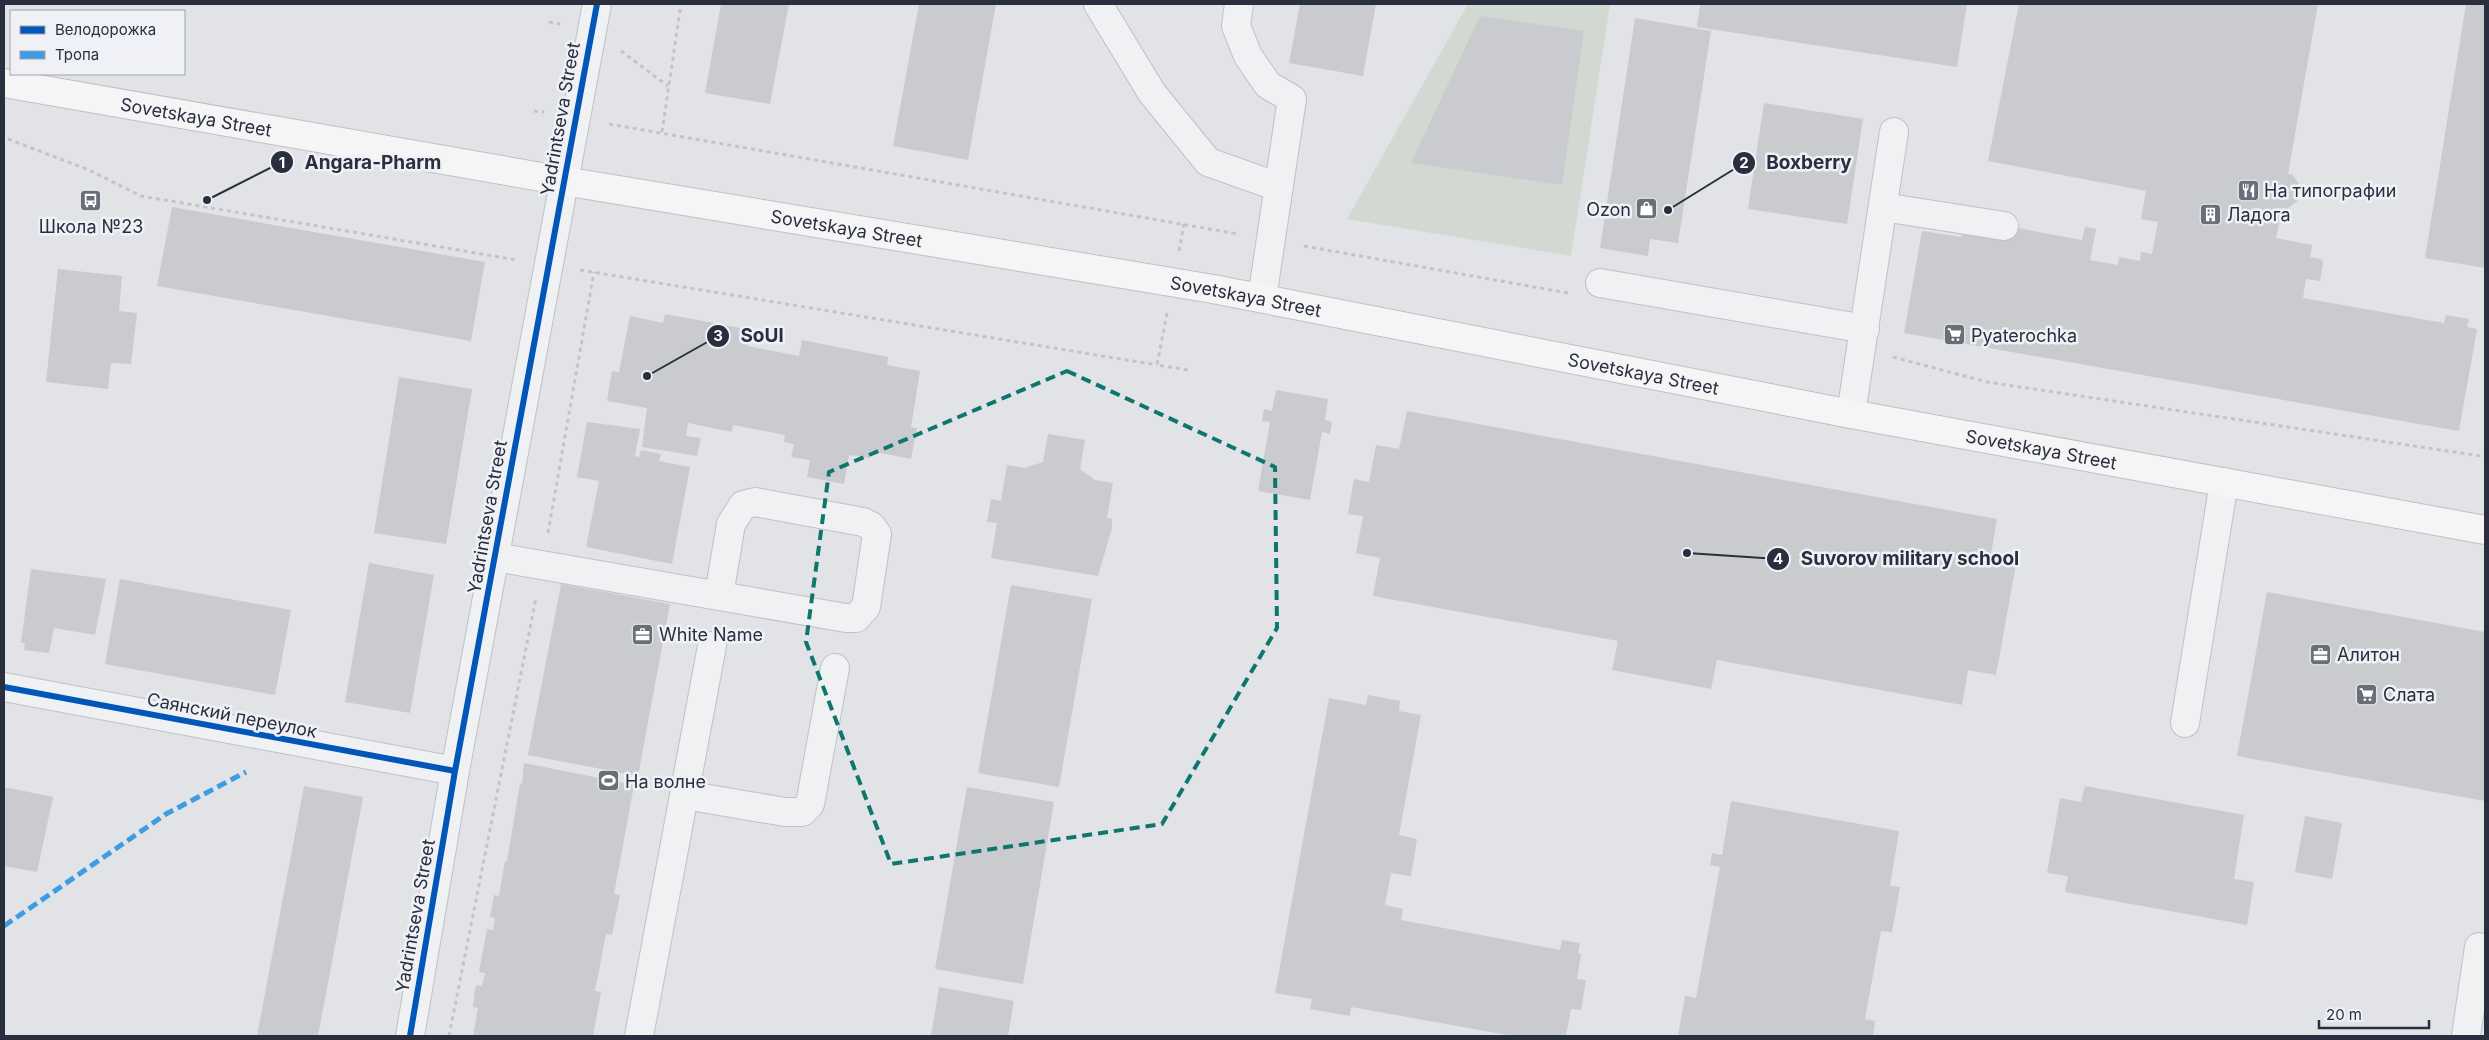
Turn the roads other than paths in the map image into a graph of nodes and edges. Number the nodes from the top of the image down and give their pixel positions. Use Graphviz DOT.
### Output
graph roads {
  1 [pos="597,4"];
  2 [pos="1098,4"];
  3 [pos="1239,4"];
  4 [pos="4,84"];
  5 [pos="1894,132"];
  6 [pos="564,181"];
  7 [pos="1279,187"];
  8 [pos="1883,207"];
  9 [pos="2004,226"];
  10 [pos="1600,283"];
  11 [pos="1262,298"];
  12 [pos="1863,339"];
  13 [pos="1851,414"];
  14 [pos="2224,482"];
  15 [pos="2485,530"];
  16 [pos="495,557"];
  17 [pos="719,595"];
  18 [pos="712,646"];
  19 [pos="835,668"];
  20 [pos="4,687"];
  21 [pos="2185,723"];
  22 [pos="455,771"];
  23 [pos="685,795"];
  24 [pos="2480,947"];
  25 [pos="410,1036"];
  26 [pos="640,1036"];
  27 [pos="2466,1036"];
  1 -- 6 [label="street, Yadrintseva Street"];
  2 -- 7 [label="street"];
  3 -- 7 [label="street"];
  4 -- 6 [label="main road, Sovetskaya Street"];
  5 -- 8 [label="street"];
  6 -- 11 [label="main road, Sovetskaya Street"];
  6 -- 16 [label="street, Yadrintseva Street"];
  7 -- 11 [label="street"];
  8 -- 9 [label="street"];
  8 -- 12 [label="street"];
  10 -- 12 [label="street"];
  11 -- 13 [label="main road, Sovetskaya Street"];
  12 -- 13 [label="street"];
  13 -- 14 [label="main road, Sovetskaya Street"];
  14 -- 15 [label="main road, Sovetskaya Street"];
  14 -- 21 [label="street"];
  16 -- 17 [label="street"];
  16 -- 22 [label="street, Yadrintseva Street"];
  17 -- 17 [label="street"];
  18 -- 23 [label="street"];
  19 -- 23 [label="street"];
  20 -- 22 [label="street, Саянский переулок"];
  22 -- 25 [label="street, Yadrintseva Street"];
  23 -- 26 [label="street"];
  24 -- 27 [label="street"];
}
